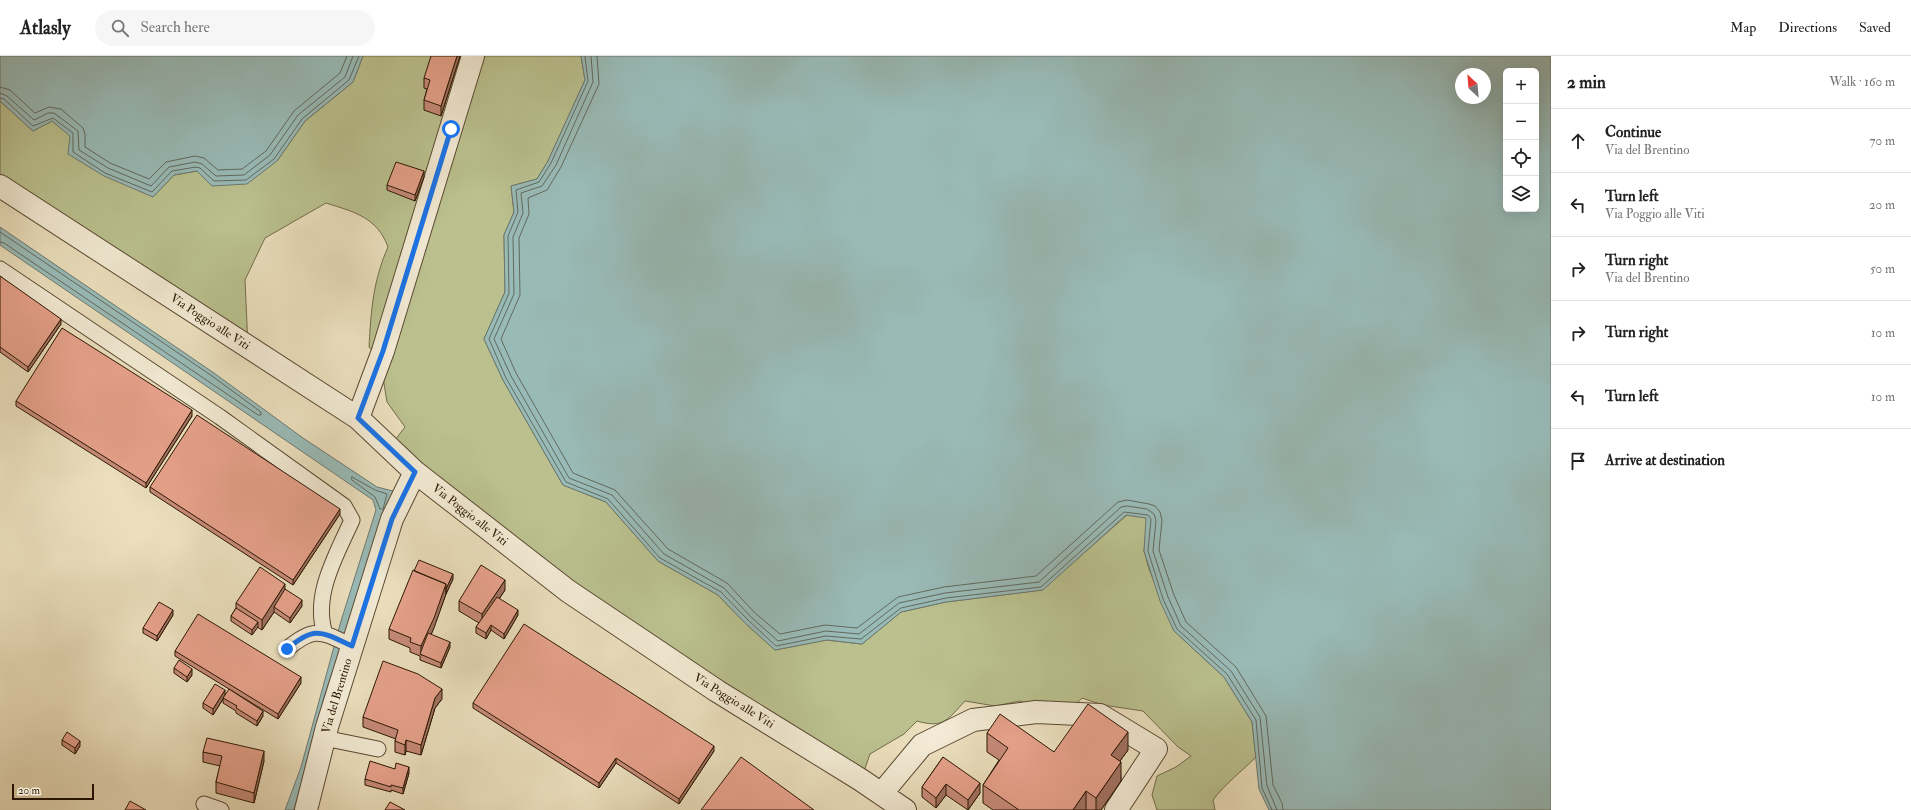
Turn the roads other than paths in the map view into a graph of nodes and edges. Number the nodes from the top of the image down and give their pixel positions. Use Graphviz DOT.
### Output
graph roads {
  1 [pos="473,56"];
  2 [pos="0,186"];
  3 [pos="0,269"];
  4 [pos="358,418"];
  5 [pos="415,472"];
  6 [pos="325,634"];
  7 [pos="352,646"];
  8 [pos="287,649"];
  9 [pos="324,738"];
  10 [pos="378,749"];
  11 [pos="882,793"];
  12 [pos="204,804"];
  13 [pos="221,810"];
  14 [pos="306,810"];
  15 [pos="905,810"];
  16 [pos="1116,810"];
  1 -- 4 [label="street"];
  2 -- 4 [label="street, Via Poggio alle Viti"];
  3 -- 6 [label="lane"];
  4 -- 5 [label="street, Via Poggio alle Viti"];
  5 -- 7 [label="street, Via del Brentino"];
  5 -- 11 [label="street, Via Poggio alle Viti"];
  6 -- 7 [label="lane"];
  6 -- 8 [label="lane"];
  7 -- 9 [label="street, Via del Brentino"];
  9 -- 10 [label="lane"];
  9 -- 14 [label="street, Via del Brentino"];
  11 -- 15 [label="street, Via Poggio alle Viti"];
  11 -- 16 [label="street"];
  12 -- 13 [label="lane"];
}
